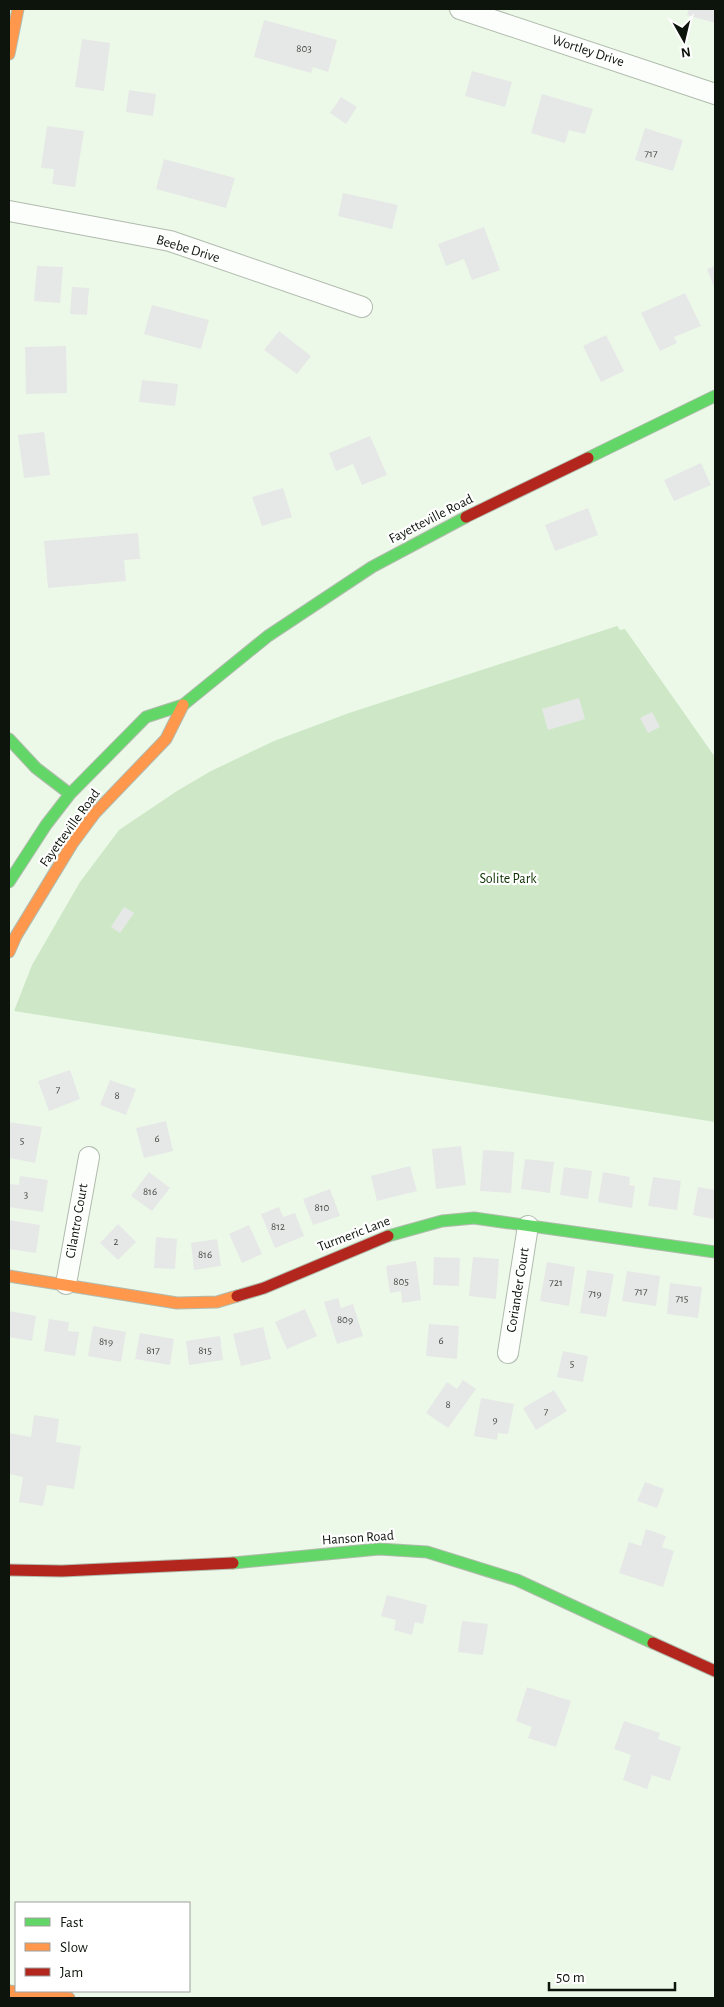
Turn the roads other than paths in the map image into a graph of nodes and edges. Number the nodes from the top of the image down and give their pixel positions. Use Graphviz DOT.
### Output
graph roads {
  1 [pos="18,9"];
  2 [pos="460,9"];
  3 [pos="9,54"];
  4 [pos="715,94"];
  5 [pos="9,211"];
  6 [pos="362,307"];
  7 [pos="715,396"];
  8 [pos="183,705"];
  9 [pos="9,739"];
  10 [pos="70,794"];
  11 [pos="9,882"];
  12 [pos="9,952"];
  13 [pos="88,1158"];
  14 [pos="528,1226"];
  15 [pos="715,1252"];
  16 [pos="9,1276"];
  17 [pos="66,1284"];
  18 [pos="508,1353"];
  19 [pos="9,1570"];
  20 [pos="715,1671"];
  21 [pos="18,1992"];
  22 [pos="69,1998"];
  1 -- 3 [label="street"];
  2 -- 4 [label="street, Wortley Drive"];
  5 -- 6 [label="street, Beebe Drive"];
  7 -- 8 [label="street, Fayetteville Road"];
  8 -- 10 [label="street, Fayetteville Road"];
  8 -- 12 [label="street, Fayetteville Road"];
  9 -- 10 [label="street"];
  10 -- 11 [label="street, Fayetteville Road"];
  13 -- 17 [label="street, Cilantro Court"];
  14 -- 15 [label="street, Turmeric Lane"];
  14 -- 17 [label="street, Turmeric Lane"];
  14 -- 18 [label="street, Coriander Court"];
  16 -- 17 [label="street, Turmeric Lane"];
  19 -- 20 [label="street, Hanson Road"];
  21 -- 22 [label="street"];
}
